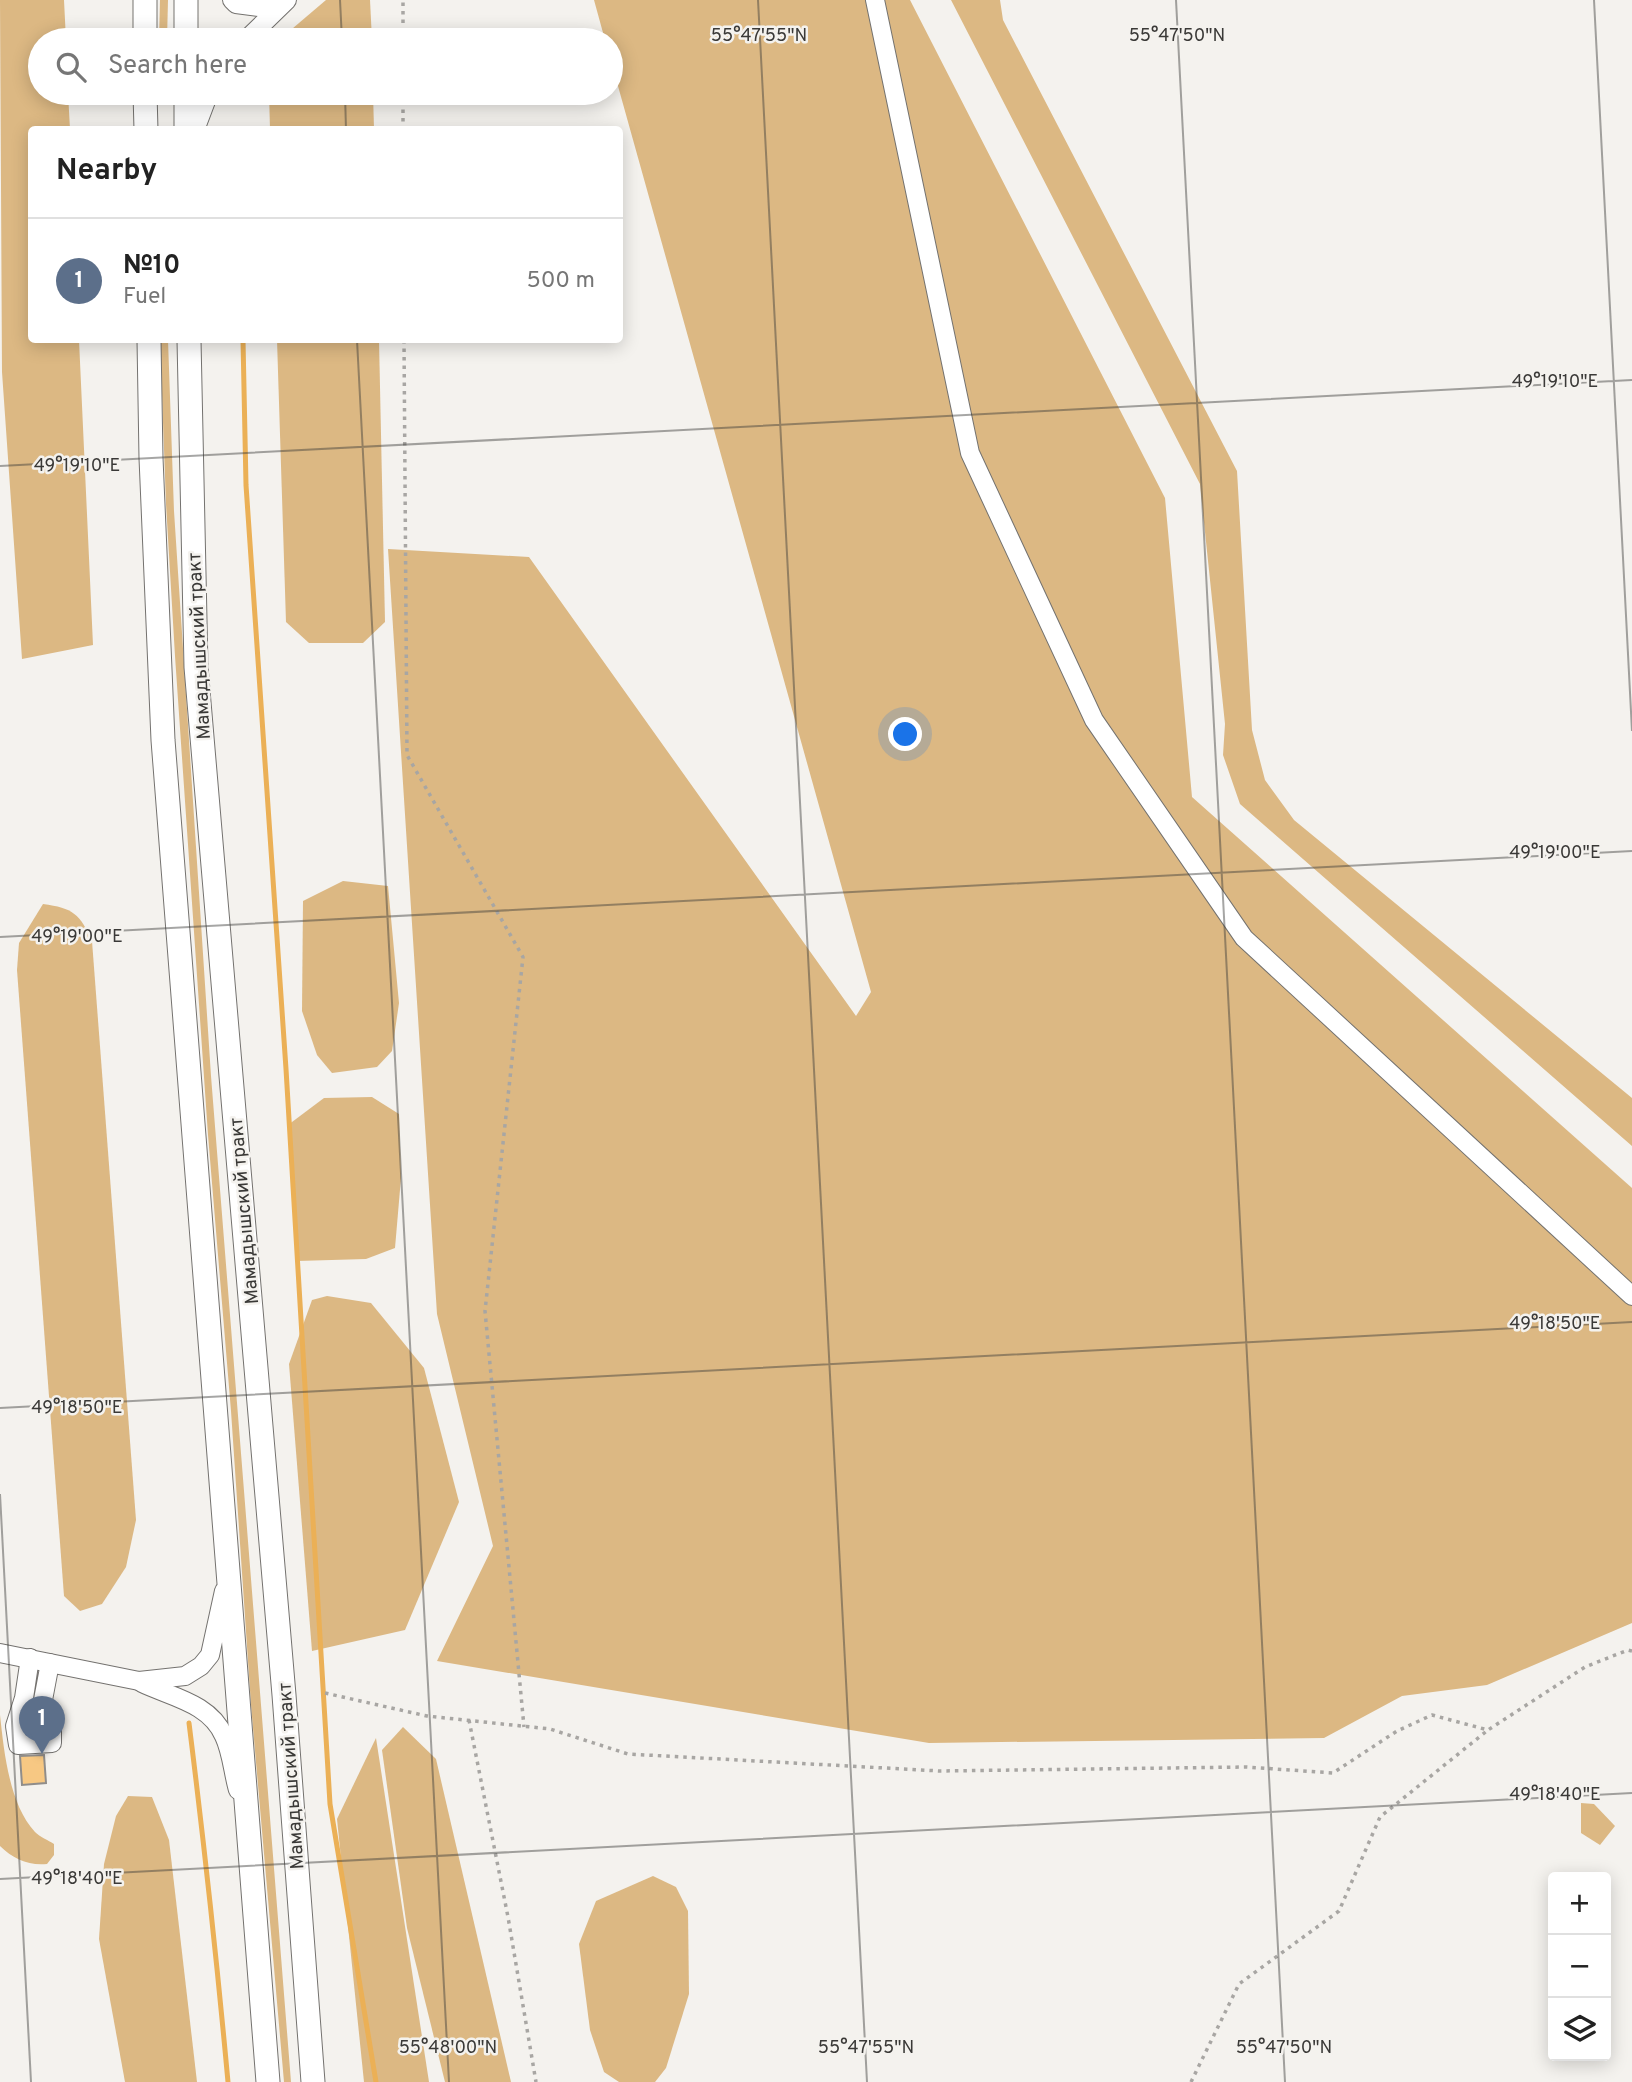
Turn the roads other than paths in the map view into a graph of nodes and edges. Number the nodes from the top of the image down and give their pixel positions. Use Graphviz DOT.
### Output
graph roads {
  1 [pos="136,0"];
  2 [pos="145,0"];
  3 [pos="186,0"];
  4 [pos="232,0"];
  5 [pos="875,0"];
  6 [pos="281,5"];
  7 [pos="143,28"];
  8 [pos="145,28"];
  9 [pos="186,28"];
  10 [pos="258,28"];
  11 [pos="145,105"];
  12 [pos="186,105"];
  13 [pos="204,105"];
  14 [pos="146,126"];
  15 [pos="186,126"];
  16 [pos="197,126"];
  17 [pos="149,343"];
  18 [pos="189,343"];
  19 [pos="1632,1296"];
  20 [pos="228,1573"];
  21 [pos="0,1653"];
  22 [pos="30,1658"];
  23 [pos="50,1663"];
  24 [pos="139,1681"];
  25 [pos="248,1820"];
  26 [pos="268,2082"];
  27 [pos="313,2082"];
  1 -- 7 [label="street"];
  2 -- 8 [label="main road"];
  3 -- 9 [label="main road"];
  4 -- 6 [label="street"];
  5 -- 19 [label="street"];
  6 -- 10 [label="street"];
  11 -- 14 [label="main road"];
  12 -- 15 [label="main road"];
  13 -- 16 [label="street"];
  17 -- 20 [label="main road, Мамадышский тракт"];
  18 -- 27 [label="main road, Мамадышский тракт"];
  20 -- 24 [label="street"];
  20 -- 25 [label="main road, Мамадышский тракт"];
  21 -- 22 [label="street"];
  22 -- 23 [label="street"];
  22 -- 23 [label="street"];
  23 -- 24 [label="street"];
  24 -- 25 [label="street"];
  25 -- 26 [label="main road, Мамадышский тракт"];
}
